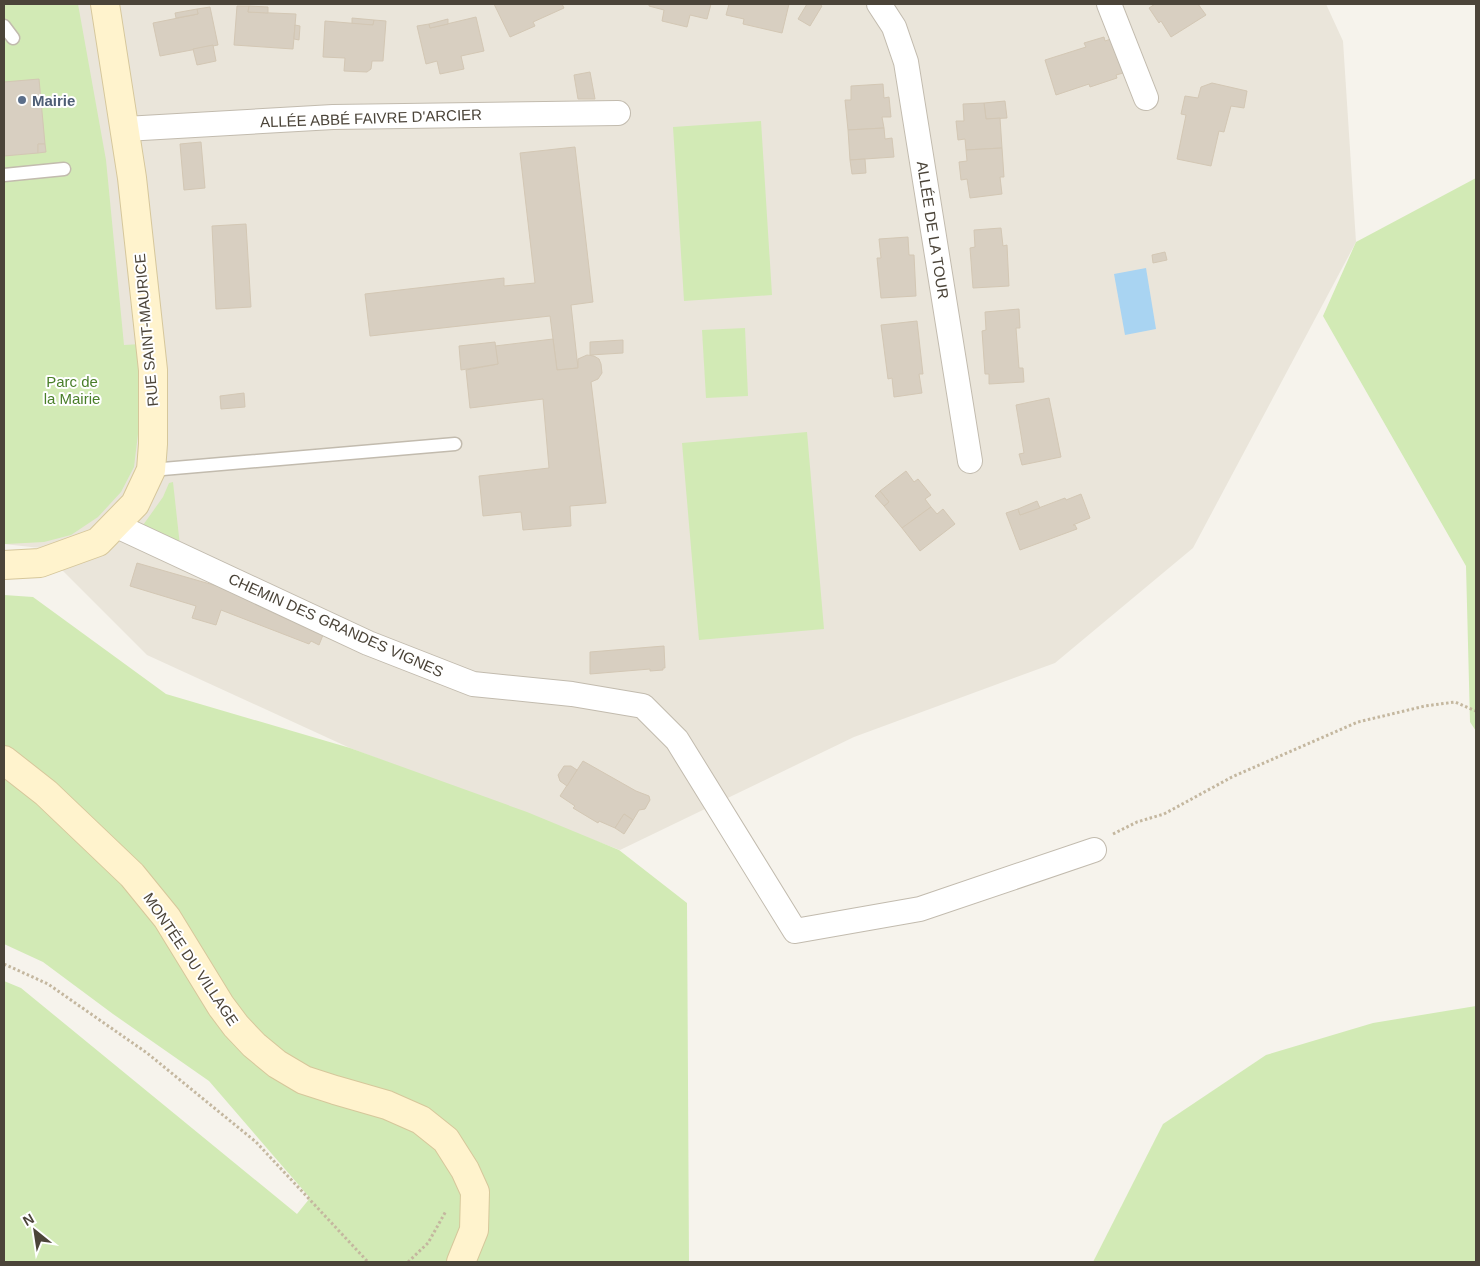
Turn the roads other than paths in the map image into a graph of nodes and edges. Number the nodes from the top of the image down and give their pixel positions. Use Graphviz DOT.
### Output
graph roads {
  1 [pos="105,4"];
  2 [pos="879,4"];
  3 [pos="1109,4"];
  4 [pos="4,26"];
  5 [pos="13,38"];
  6 [pos="1146,98"];
  7 [pos="618,113"];
  8 [pos="124,129"];
  9 [pos="64,170"];
  10 [pos="4,174"];
  11 [pos="455,444"];
  12 [pos="970,461"];
  13 [pos="151,470"];
  14 [pos="115,525"];
  15 [pos="4,565"];
  16 [pos="4,760"];
  17 [pos="1094,850"];
  18 [pos="462,1262"];
  1 -- 8 [label="main road, RUE SAINT-MAURICE"];
  2 -- 12 [label="street, ALLÉE DE LA TOUR"];
  3 -- 6 [label="street"];
  4 -- 5 [label="lane"];
  7 -- 8 [label="street, ALLÉE ABBÉ FAIVRE D'ARCIER"];
  8 -- 13 [label="main road, RUE SAINT-MAURICE"];
  9 -- 10 [label="lane"];
  11 -- 13 [label="lane"];
  13 -- 14 [label="main road, RUE SAINT-MAURICE"];
  14 -- 15 [label="main road, RUE SAINT-MAURICE"];
  14 -- 17 [label="street, CHEMIN DES GRANDES VIGNES"];
  16 -- 18 [label="main road, MONTÉE DU VILLAGE"];
}
